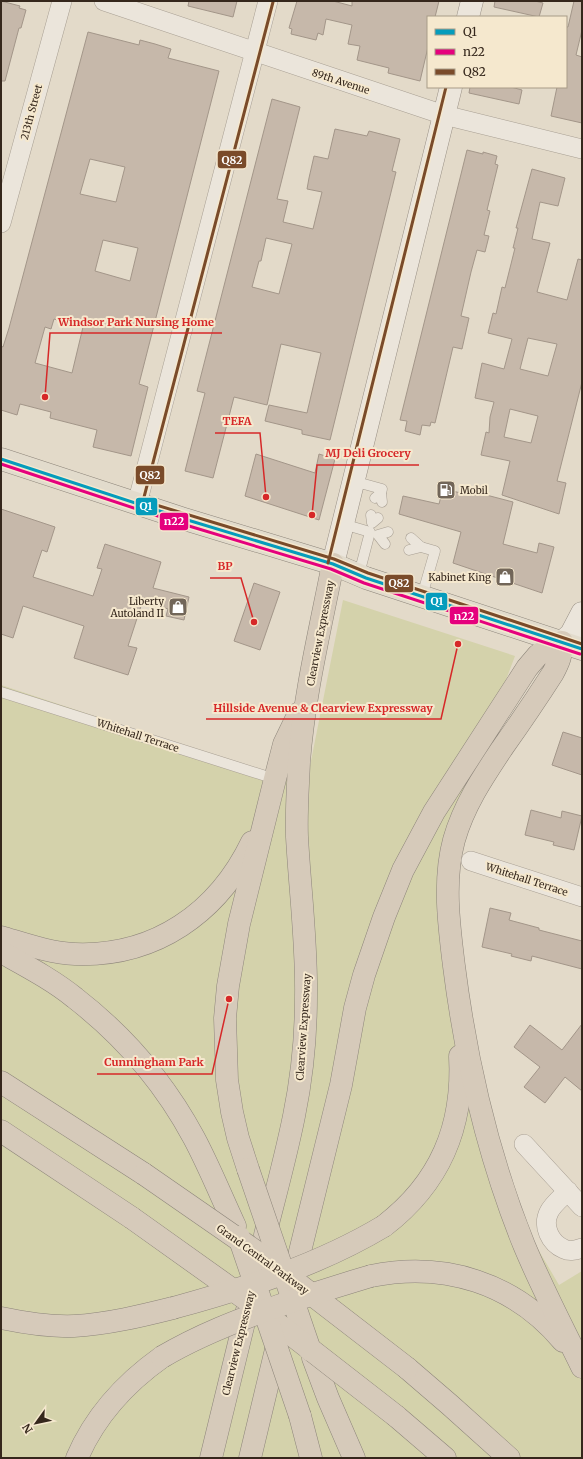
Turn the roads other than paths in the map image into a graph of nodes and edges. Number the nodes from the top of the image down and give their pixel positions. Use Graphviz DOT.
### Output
graph roads {
  1 [pos="62,1"];
  2 [pos="104,1"];
  3 [pos="268,1"];
  4 [pos="472,1"];
  5 [pos="468,16"];
  6 [pos="254,52"];
  7 [pos="451,88"];
  8 [pos="444,115"];
  9 [pos="582,150"];
  10 [pos="1,223"];
  11 [pos="1,459"];
  12 [pos="353,481"];
  13 [pos="380,498"];
  14 [pos="137,504"];
  15 [pos="343,524"];
  16 [pos="374,525"];
  17 [pos="388,532"];
  18 [pos="411,538"];
  19 [pos="386,544"];
  20 [pos="421,547"];
  21 [pos="409,550"];
  22 [pos="333,564"];
  23 [pos="359,574"];
  24 [pos="422,596"];
  25 [pos="582,612"];
  26 [pos="562,642"];
  27 [pos="582,649"];
  28 [pos="1,692"];
  29 [pos="307,697"];
  30 [pos="275,779"];
  31 [pos="471,861"];
  32 [pos="582,897"];
  33 [pos="1,937"];
  34 [pos="452,947"];
  35 [pos="1,952"];
  36 [pos="1,1082"];
  37 [pos="1,1131"];
  38 [pos="524,1144"];
  39 [pos="568,1191"];
  40 [pos="582,1207"];
  41 [pos="582,1248"];
  42 [pos="1,1318"];
  43 [pos="582,1368"];
  44 [pos="77,1458"];
  45 [pos="211,1458"];
  46 [pos="250,1458"];
  47 [pos="311,1458"];
  48 [pos="354,1458"];
  49 [pos="445,1458"];
  50 [pos="509,1458"];
  1 -- 10 [label="street, 213th Street"];
  2 -- 6 [label="street, 89th Avenue"];
  3 -- 6 [label="street"];
  4 -- 5 [label="main road"];
  6 -- 8 [label="street, 89th Avenue"];
  6 -- 14 [label="street"];
  7 -- 8 [label="main road"];
  8 -- 9 [label="street, 89th Avenue"];
  8 -- 12 [label="main road"];
  11 -- 14 [label="main road"];
  12 -- 13 [label="lane"];
  12 -- 15 [label="main road"];
  14 -- 22 [label="main road"];
  15 -- 16 [label="lane"];
  15 -- 22 [label="main road"];
  16 -- 17 [label="lane"];
  16 -- 19 [label="lane"];
  16 -- 23 [label="lane"];
  18 -- 20 [label="lane"];
  20 -- 21 [label="lane"];
  20 -- 24 [label="lane"];
  22 -- 23 [label="main road"];
  22 -- 29 [label="highway, Clearview Expressway"];
  23 -- 24 [label="main road"];
  24 -- 26 [label="main road"];
  25 -- 26 [label="main road"];
  26 -- 27 [label="main road"];
  26 -- 34 [label="highway"];
  26 -- 46 [label="highway"];
  28 -- 30 [label="lane, Whitehall Terrace"];
  29 -- 30 [label="highway"];
  29 -- 45 [label="highway, Clearview Expressway"];
  30 -- 33 [label="highway"];
  30 -- 48 [label="highway, bridge"];
  31 -- 32 [label="street, Whitehall Terrace"];
  34 -- 42 [label="highway, bridge"];
  34 -- 43 [label="highway"];
  35 -- 47 [label="highway, bridge"];
  36 -- 50 [label="highway, Grand Central Parkway, bridge"];
  37 -- 49 [label="highway, bridge"];
  38 -- 39 [label="street"];
  39 -- 40 [label="street"];
  39 -- 41 [label="street"];
  43 -- 44 [label="highway, bridge"];
}
